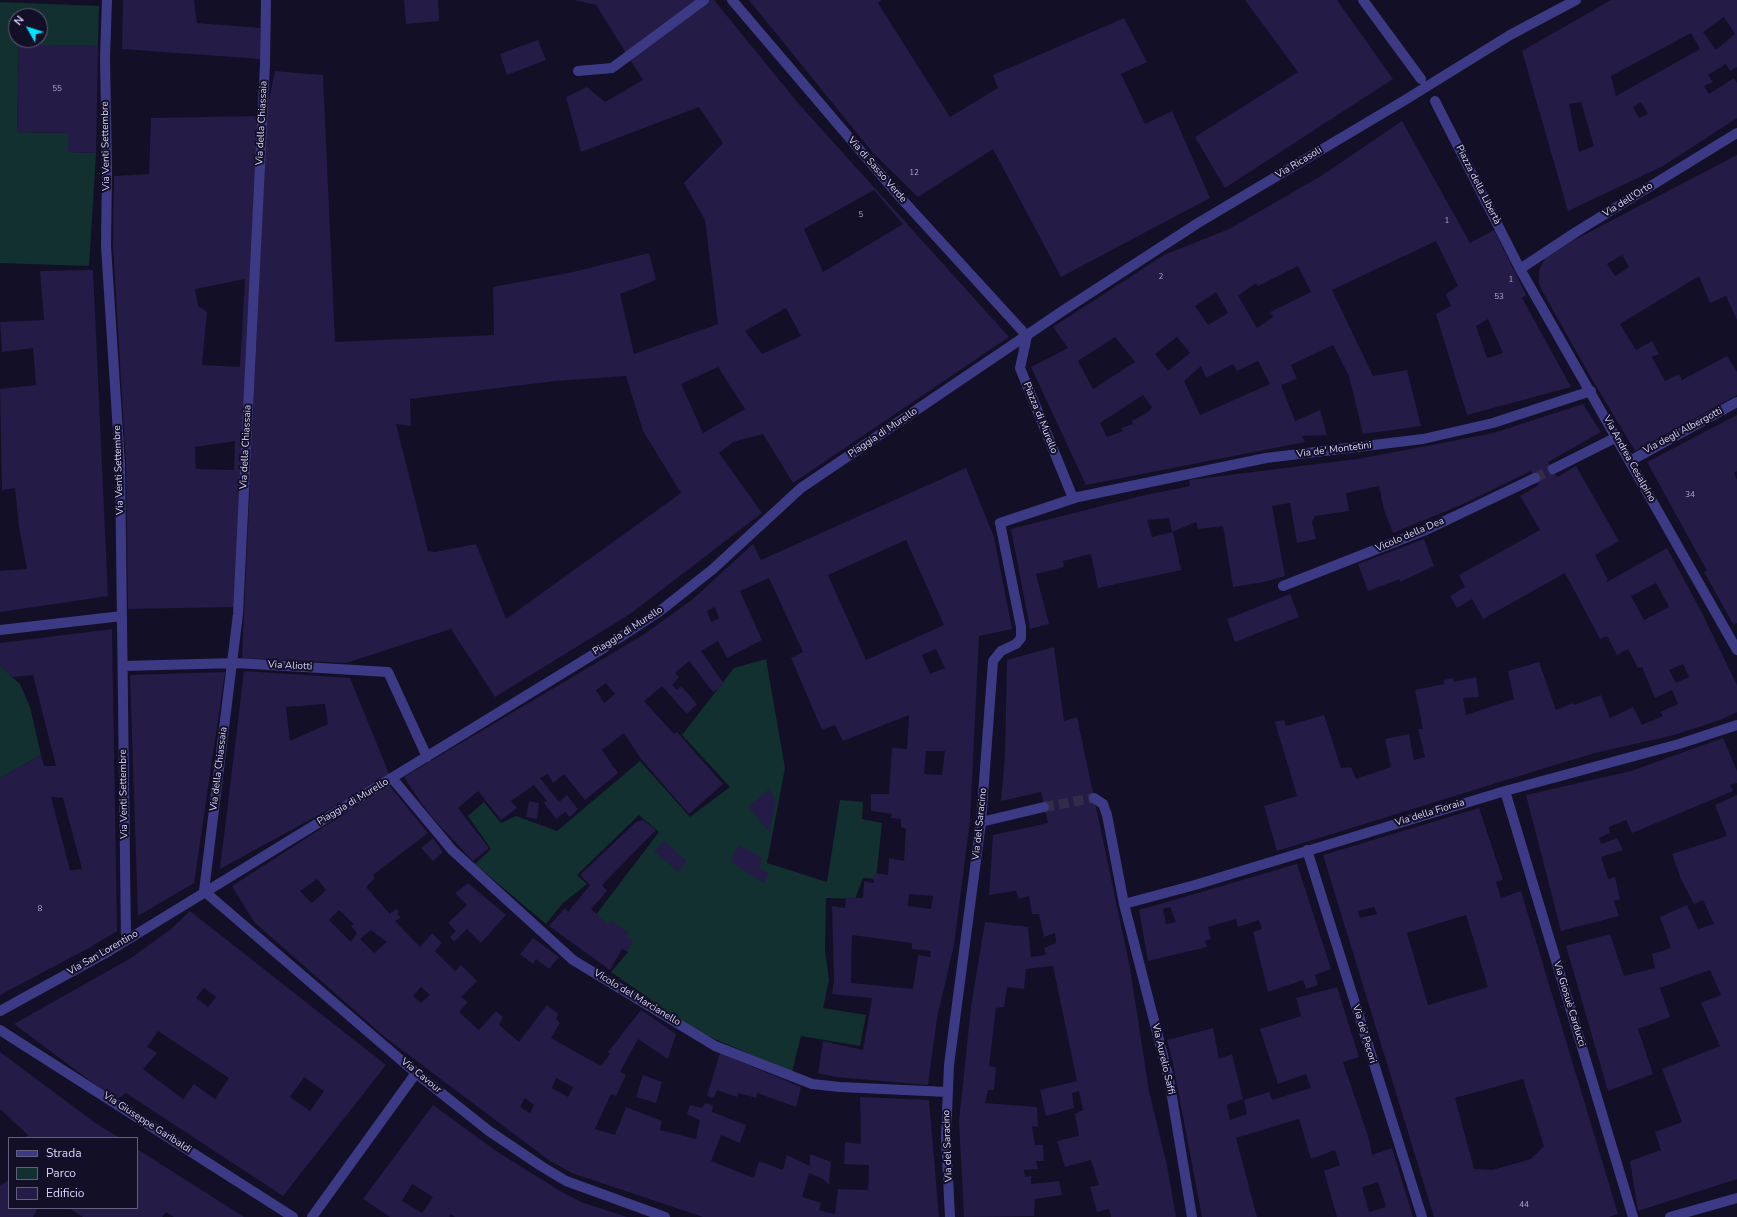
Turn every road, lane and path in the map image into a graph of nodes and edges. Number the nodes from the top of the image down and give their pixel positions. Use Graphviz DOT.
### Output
graph roads {
  1 [pos="107,0"];
  2 [pos="266,0"];
  3 [pos="704,0"];
  4 [pos="732,0"];
  5 [pos="1364,0"];
  6 [pos="1576,0"];
  7 [pos="578,71"];
  8 [pos="1421,79"];
  9 [pos="1435,101"];
  10 [pos="1737,133"];
  11 [pos="1520,269"];
  12 [pos="1027,336"];
  13 [pos="1591,391"];
  14 [pos="1737,402"];
  15 [pos="1617,437"];
  16 [pos="1630,461"];
  17 [pos="1553,469"];
  18 [pos="1535,478"];
  19 [pos="1073,498"];
  20 [pos="1283,586"];
  21 [pos="122,616"];
  22 [pos="0,630"];
  23 [pos="1737,650"];
  24 [pos="232,663"];
  25 [pos="122,666"];
  26 [pos="1737,725"];
  27 [pos="426,757"];
  28 [pos="392,778"];
  29 [pos="1505,791"];
  30 [pos="1094,798"];
  31 [pos="1044,807"];
  32 [pos="981,822"];
  33 [pos="1307,850"];
  34 [pos="204,891"];
  35 [pos="1124,904"];
  36 [pos="126,940"];
  37 [pos="0,1011"];
  38 [pos="0,1030"];
  39 [pos="416,1073"];
  40 [pos="947,1092"];
  41 [pos="1737,1198"];
  42 [pos="1704,1213"];
  43 [pos="293,1217"];
  44 [pos="312,1217"];
  45 [pos="665,1217"];
  46 [pos="950,1217"];
  47 [pos="1192,1217"];
  48 [pos="1422,1217"];
  49 [pos="1632,1217"];
  50 [pos="1670,1217"];
  1 -- 21 [label="street, Via Venti Settembre"];
  2 -- 24 [label="street, Via della Chiassaia"];
  3 -- 7 [label="street"];
  4 -- 12 [label="street, Via di Sasso Verde"];
  5 -- 8 [label="street"];
  6 -- 12 [label="street, Via Ricasoli"];
  9 -- 11 [label="street, Piazza della Libertà"];
  10 -- 11 [label="street, Via dell'Orto"];
  11 -- 13 [label="street, Via Andrea Cesalpino"];
  12 -- 19 [label="street, Piazza di Murello"];
  12 -- 27 [label="street, Piaggia di Murello"];
  13 -- 15 [label="street, Via Andrea Cesalpino"];
  13 -- 19 [label="street, Via de' Montetini"];
  14 -- 16 [label="street, Via degli Albergotti"];
  15 -- 16 [label="street, Via Andrea Cesalpino"];
  15 -- 17 [label="street"];
  16 -- 23 [label="street, Via Andrea Cesalpino"];
  18 -- 20 [label="street, Vicolo della Dea"];
  19 -- 32 [label="street, Via del Saracino"];
  21 -- 22 [label="street"];
  21 -- 25 [label="street, Via Venti Settembre"];
  24 -- 25 [label="street, Via Aliotti"];
  24 -- 27 [label="street, Via Aliotti"];
  24 -- 34 [label="street, Via della Chiassaia"];
  25 -- 36 [label="street, Via Venti Settembre"];
  26 -- 29 [label="street, Via della Fioraia"];
  27 -- 28 [label="street, Piaggia di Murello"];
  28 -- 34 [label="street, Piaggia di Murello"];
  28 -- 40 [label="street, Vicolo del Marcianello"];
  29 -- 33 [label="street, Via della Fioraia"];
  29 -- 49 [label="street, Via Giosuè Carducci"];
  30 -- 35 [label="street, Via Aurelio Saffi"];
  31 -- 32 [label="street"];
  32 -- 40 [label="street, Via del Saracino"];
  33 -- 35 [label="street, Via della Fioraia"];
  33 -- 48 [label="street, Via de' Pecori"];
  34 -- 36 [label="street, Via San Lorentino"];
  34 -- 39 [label="street, Via Cavour"];
  35 -- 47 [label="street, Via Aurelio Saffi"];
  36 -- 37 [label="street, Via San Lorentino"];
  38 -- 43 [label="street, Via Giuseppe Garibaldi"];
  39 -- 44 [label="street"];
  39 -- 45 [label="street, Via Cavour"];
  40 -- 46 [label="street, Via del Saracino"];
  41 -- 42 [label="street"];
  42 -- 50 [label="street"];
}
